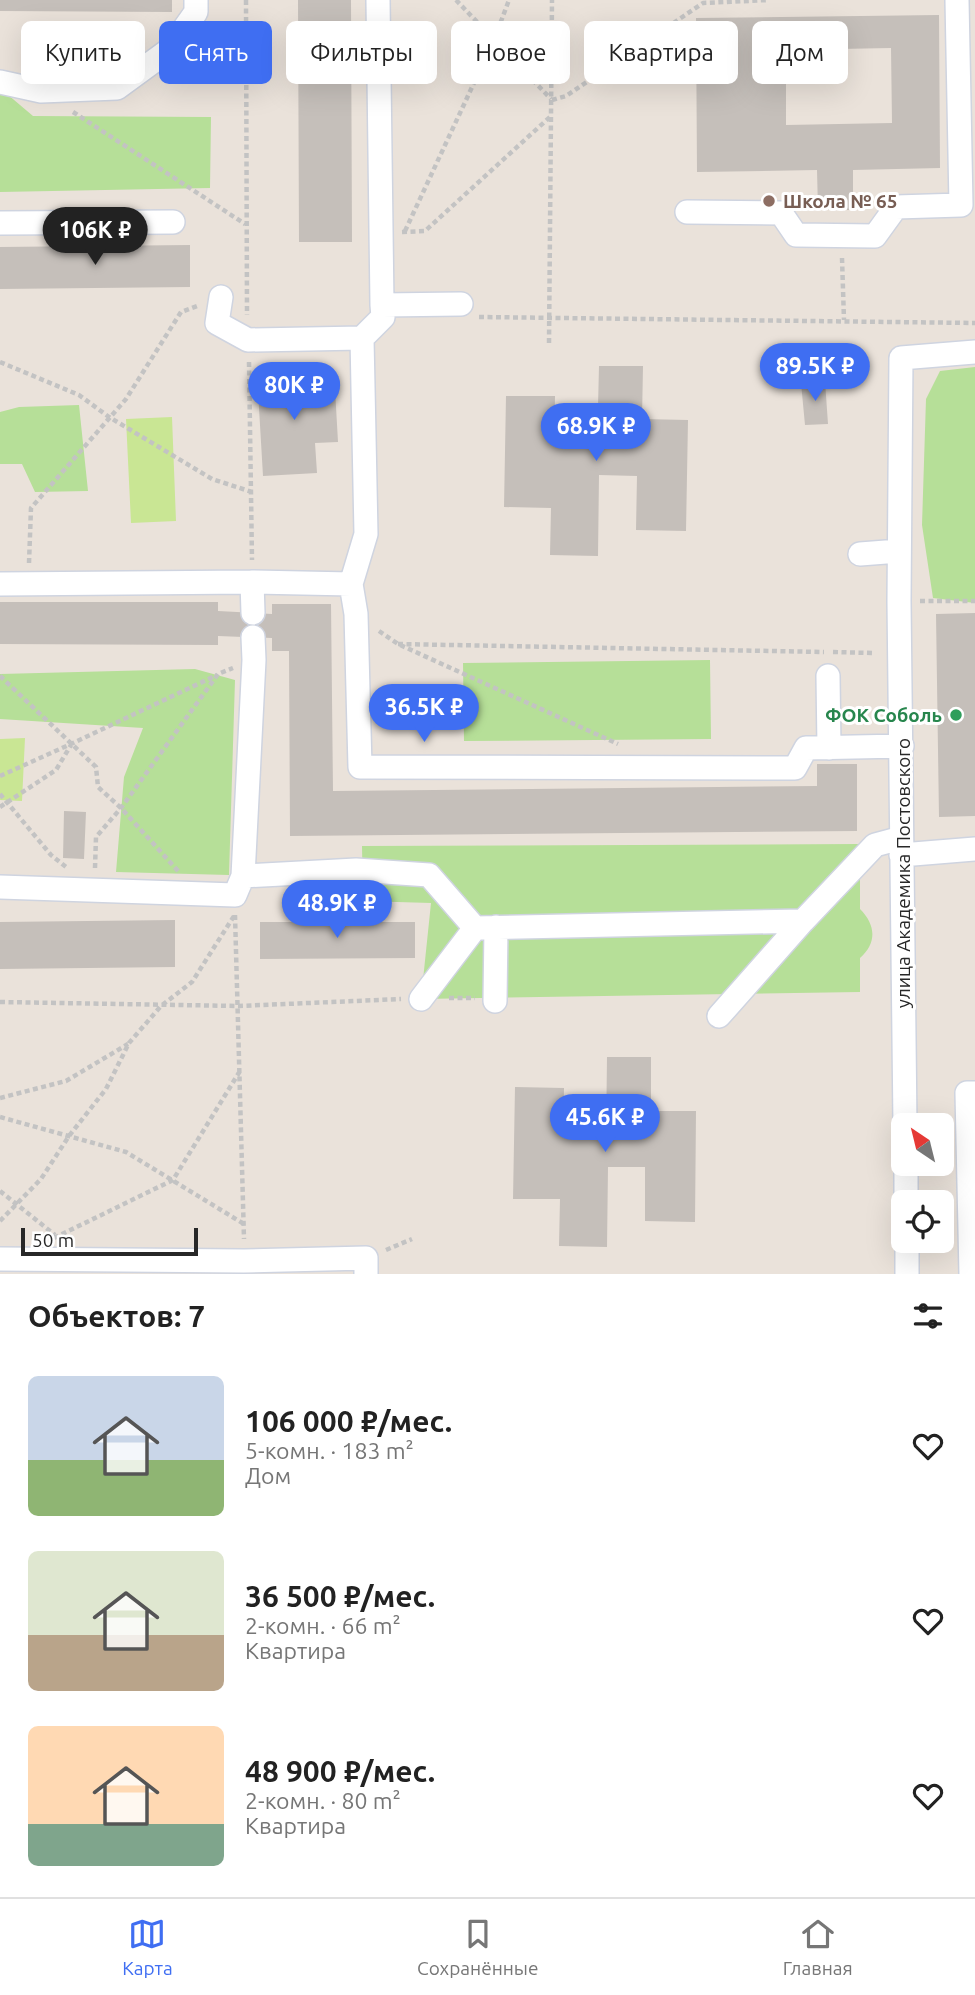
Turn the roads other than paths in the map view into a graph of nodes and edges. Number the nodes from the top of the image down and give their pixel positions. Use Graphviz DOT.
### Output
graph roads {
  1 [pos="196,0"];
  2 [pos="378,0"];
  3 [pos="957,0"];
  4 [pos="0,82"];
  5 [pos="687,212"];
  6 [pos="173,222"];
  7 [pos="0,223"];
  8 [pos="221,297"];
  9 [pos="382,304"];
  10 [pos="464,311"];
  11 [pos="362,338"];
  12 [pos="975,352"];
  13 [pos="899,551"];
  14 [pos="860,554"];
  15 [pos="252,582"];
  16 [pos="0,584"];
  17 [pos="351,584"];
  18 [pos="253,613"];
  19 [pos="253,648"];
  20 [pos="828,676"];
  21 [pos="902,746"];
  22 [pos="829,748"];
  23 [pos="901,847"];
  24 [pos="975,849"];
  25 [pos="0,887"];
  26 [pos="238,896"];
  27 [pos="803,921"];
  28 [pos="485,928"];
  29 [pos="421,999"];
  30 [pos="495,1001"];
  31 [pos="719,1016"];
  32 [pos="975,1093"];
  33 [pos="905,1113"];
  34 [pos="907,1253"];
  35 [pos="0,1259"];
  36 [pos="245,1267"];
  37 [pos="366,1274"];
  38 [pos="907,1274"];
  39 [pos="971,1274"];
  1 -- 4 [label="street"];
  2 -- 9 [label="street"];
  3 -- 5 [label="street"];
  6 -- 7 [label="street"];
  8 -- 11 [label="street"];
  9 -- 10 [label="street"];
  9 -- 11 [label="street"];
  11 -- 17 [label="street"];
  12 -- 13 [label="street, улица Академика Постовского"];
  13 -- 14 [label="street"];
  13 -- 21 [label="street, улица Академика Постовского"];
  15 -- 16 [label="street"];
  15 -- 17 [label="street"];
  15 -- 18 [label="street"];
  17 -- 22 [label="street"];
  19 -- 26 [label="street"];
  20 -- 22 [label="street"];
  21 -- 22 [label="street"];
  21 -- 23 [label="street, улица Академика Постовского"];
  23 -- 24 [label="street"];
  23 -- 27 [label="street"];
  23 -- 33 [label="street, улица Академика Постовского"];
  25 -- 26 [label="street"];
  26 -- 28 [label="street"];
  27 -- 28 [label="street"];
  27 -- 31 [label="street"];
  28 -- 29 [label="street"];
  28 -- 30 [label="street"];
  32 -- 39 [label="street"];
  34 -- 38 [label="street"];
  35 -- 36 [label="street"];
  36 -- 37 [label="street"];
}
